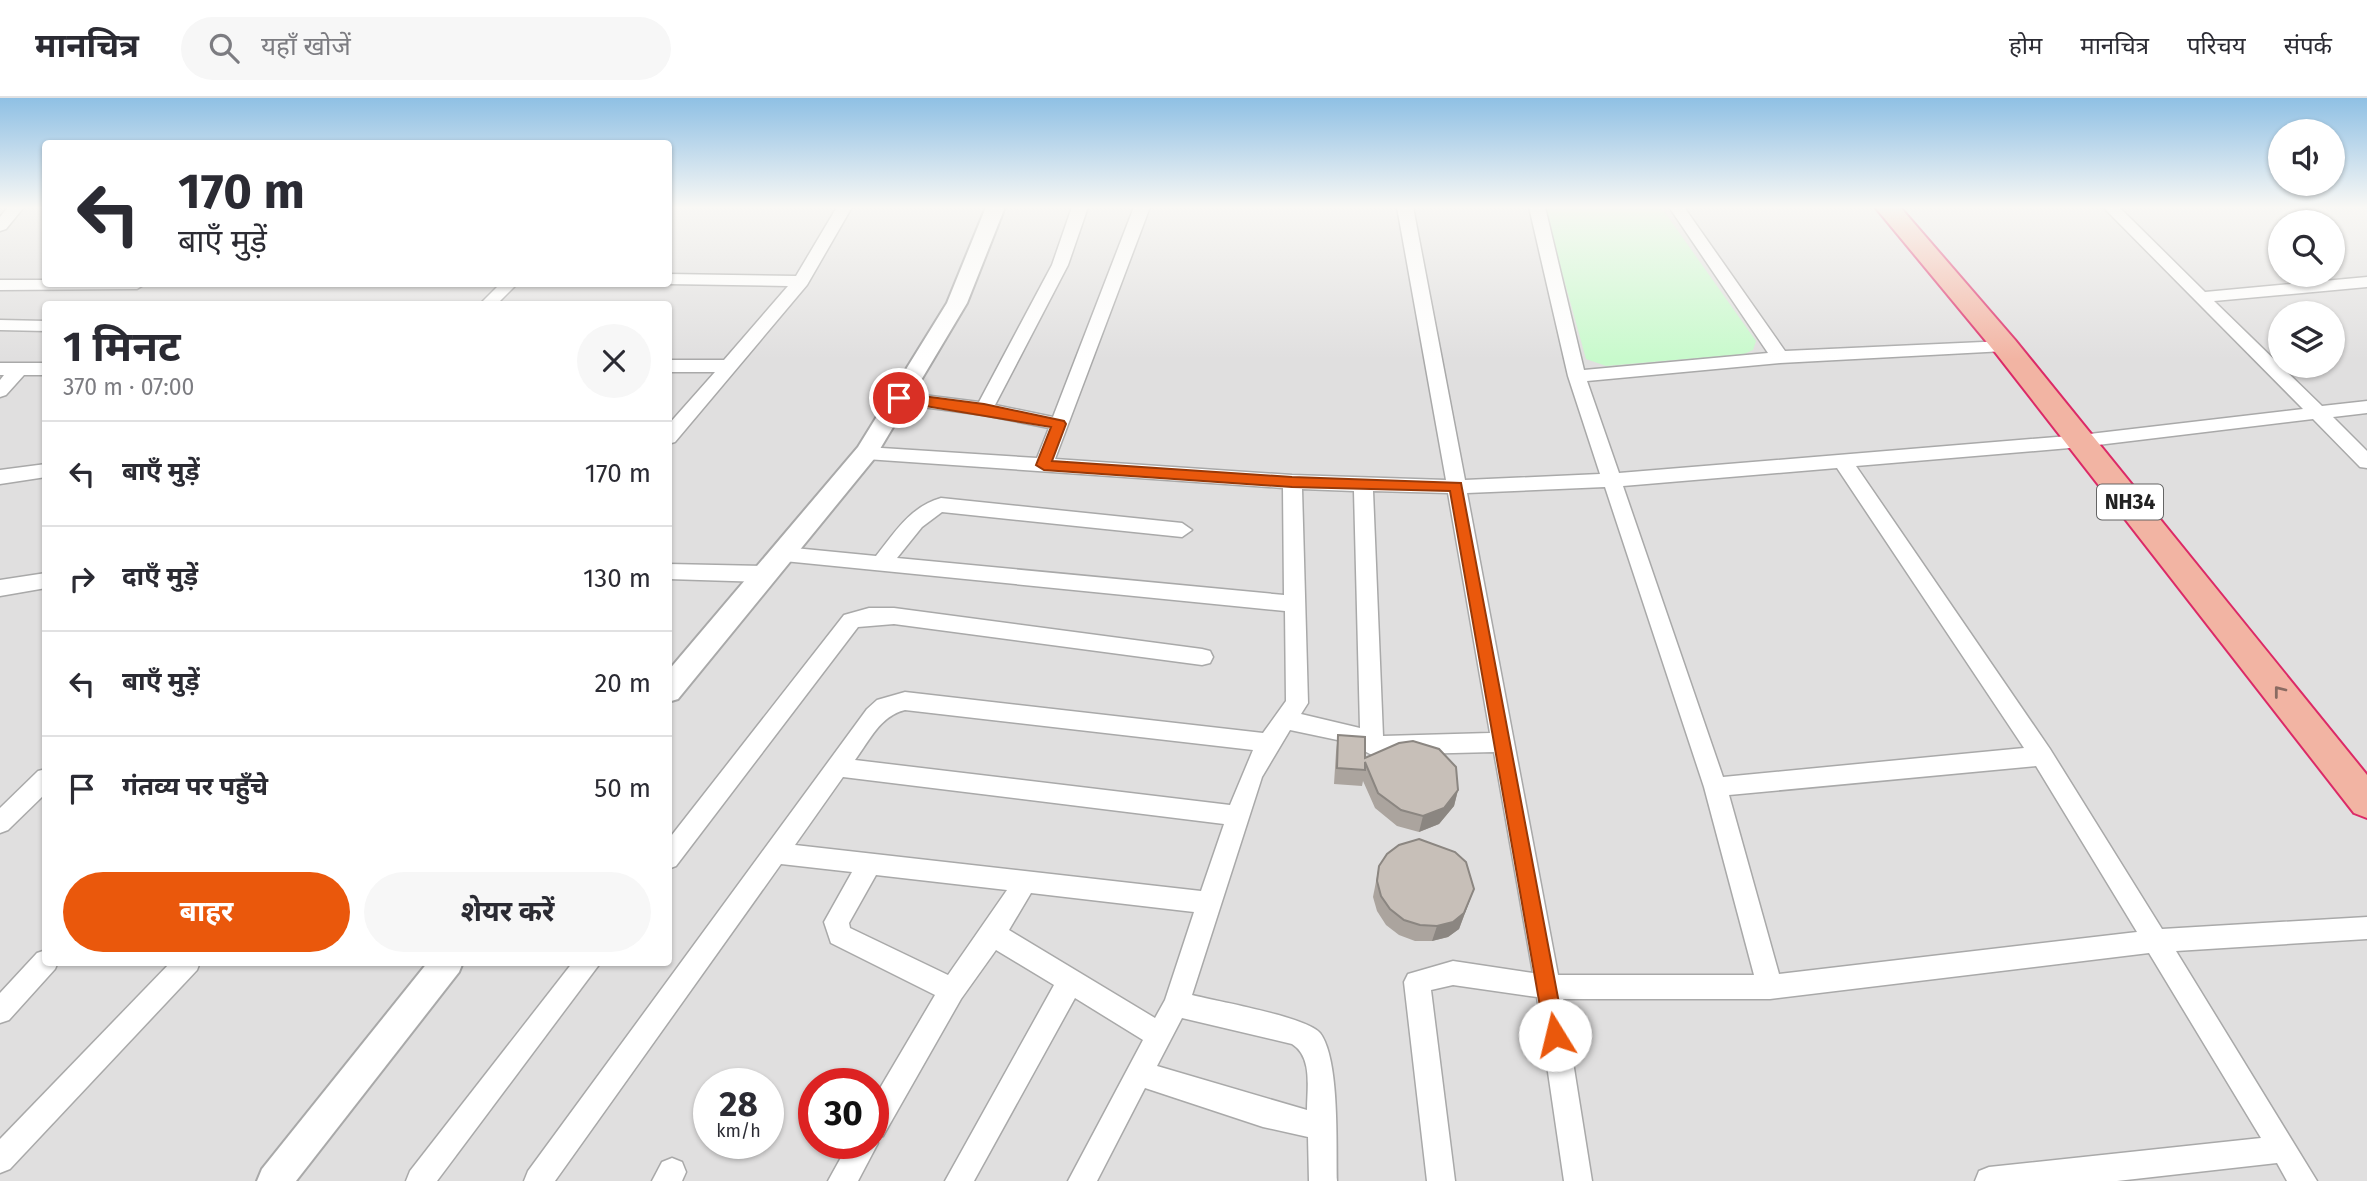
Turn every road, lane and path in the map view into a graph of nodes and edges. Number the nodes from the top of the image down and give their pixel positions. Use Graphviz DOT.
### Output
graph roads {
  1 [pos="815,258"];
  2 [pos="975,258"];
  3 [pos="1063,258"];
  4 [pos="1123,258"];
  5 [pos="1414,258"];
  6 [pos="1549,258"];
  7 [pos="1711,258"];
  8 [pos="1930,258"];
  9 [pos="1950,258"];
  10 [pos="2161,258"];
  11 [pos="672,279"];
  12 [pos="801,281"];
  13 [pos="2367,282"];
  14 [pos="0,285"];
  15 [pos="42,285"];
  16 [pos="506,287"];
  17 [pos="2201,297"];
  18 [pos="491,301"];
  19 [pos="0,325"];
  20 [pos="42,326"];
  21 [pos="2005,346"];
  22 [pos="1780,357"];
  23 [pos="672,366"];
  24 [pos="729,366"];
  25 [pos="0,369"];
  26 [pos="19,369"];
  27 [pos="42,369"];
  28 [pos="1577,376"];
  29 [pos="0,391"];
  30 [pos="899,398"];
  31 [pos="2367,407"];
  32 [pos="984,409"];
  33 [pos="2317,411"];
  34 [pos="1059,424"];
  35 [pos="672,433"];
  36 [pos="2095,440"];
  37 [pos="866,453"];
  38 [pos="1842,460"];
  39 [pos="2367,462"];
  40 [pos="1044,465"];
  41 [pos="42,471"];
  42 [pos="0,477"];
  43 [pos="1612,480"];
  44 [pos="1292,482"];
  45 [pos="1363,484"];
  46 [pos="1456,486"];
  47 [pos="1182,530"];
  48 [pos="784,554"];
  49 [pos="881,565"];
  50 [pos="672,571"];
  51 [pos="765,574"];
  52 [pos="42,581"];
  53 [pos="0,588"];
  54 [pos="1296,604"];
  55 [pos="1202,657"];
  56 [pos="672,686"];
  57 [pos="1287,720"];
  58 [pos="1503,742"];
  59 [pos="1268,743"];
  60 [pos="1372,746"];
  61 [pos="2042,756"];
  62 [pos="838,767"];
  63 [pos="2367,770"];
  64 [pos="42,782"];
  65 [pos="1715,787"];
  66 [pos="2367,802"];
  67 [pos="1238,816"];
  68 [pos="0,823"];
  69 [pos="778,853"];
  70 [pos="672,854"];
  71 [pos="871,862"];
  72 [pos="1025,882"];
  73 [pos="1209,903"];
  74 [pos="2367,928"];
  75 [pos="993,934"];
  76 [pos="2158,941"];
  77 [pos="42,965"];
  78 [pos="184,966"];
  79 [pos="445,966"];
  80 [pos="586,966"];
  81 [pos="1070,981"];
  82 [pos="1548,987"];
  83 [pos="1770,987"];
  84 [pos="952,990"];
  85 [pos="1176,1004"];
  86 [pos="0,1011"];
  87 [pos="1159,1035"];
  88 [pos="1138,1073"];
  89 [pos="889,1098"];
  90 [pos="1321,1127"];
  91 [pos="2283,1149"];
  92 [pos="0,1158"];
  93 [pos="855,1159"];
  94 [pos="274,1181"];
  95 [pos="421,1181"];
  96 [pos="538,1181"];
  97 [pos="843,1181"];
  98 [pos="959,1181"];
  99 [pos="1082,1181"];
  100 [pos="1323,1181"];
  101 [pos="1441,1181"];
  102 [pos="1578,1181"];
  103 [pos="1989,1181"];
  104 [pos="2303,1181"];
  1 -- 12 [label="street"];
  2 -- 30 [label="street"];
  3 -- 32 [label="street"];
  4 -- 34 [label="street"];
  5 -- 46 [label="street"];
  6 -- 28 [label="street"];
  7 -- 22 [label="street"];
  8 -- 21 [label="highway, NH34"];
  9 -- 36 [label="highway, NH34"];
  10 -- 17 [label="street"];
  11 -- 12 [label="street"];
  12 -- 24 [label="street"];
  13 -- 17 [label="street"];
  14 -- 15 [label="street"];
  16 -- 18 [label="street"];
  17 -- 33 [label="street"];
  19 -- 20 [label="street"];
  21 -- 22 [label="street"];
  21 -- 36 [label="highway, NH34"];
  22 -- 28 [label="street"];
  23 -- 24 [label="street"];
  24 -- 35 [label="street"];
  25 -- 26 [label="street"];
  26 -- 27 [label="street"];
  26 -- 29 [label="street"];
  28 -- 43 [label="street"];
  30 -- 32 [label="street"];
  30 -- 37 [label="street"];
  31 -- 33 [label="street"];
  32 -- 34 [label="street"];
  33 -- 36 [label="street"];
  33 -- 39 [label="street"];
  34 -- 40 [label="street"];
  36 -- 38 [label="street"];
  36 -- 63 [label="highway, NH34"];
  66 -- 36 [label="highway, NH34, one-way"];
  37 -- 40 [label="street"];
  37 -- 48 [label="street"];
  38 -- 43 [label="street"];
  38 -- 61 [label="street"];
  40 -- 44 [label="street"];
  41 -- 42 [label="street"];
  43 -- 46 [label="street"];
  43 -- 65 [label="street"];
  44 -- 45 [label="street"];
  44 -- 54 [label="street"];
  45 -- 46 [label="street"];
  45 -- 60 [label="street"];
  46 -- 58 [label="street"];
  47 -- 49 [label="street"];
  48 -- 49 [label="street"];
  48 -- 51 [label="street"];
  49 -- 54 [label="street"];
  50 -- 51 [label="street"];
  51 -- 56 [label="street"];
  52 -- 53 [label="street"];
  54 -- 57 [label="street"];
  55 -- 70 [label="street"];
  57 -- 59 [label="street"];
  57 -- 60 [label="street"];
  58 -- 60 [label="street"];
  58 -- 82 [label="street"];
  59 -- 62 [label="street"];
  59 -- 67 [label="street"];
  61 -- 65 [label="street"];
  61 -- 76 [label="street"];
  62 -- 67 [label="street"];
  62 -- 69 [label="street"];
  64 -- 68 [label="street"];
  65 -- 83 [label="street"];
  67 -- 73 [label="street"];
  69 -- 71 [label="street"];
  69 -- 96 [label="street"];
  71 -- 72 [label="street"];
  71 -- 84 [label="street"];
  72 -- 73 [label="street"];
  72 -- 75 [label="street"];
  73 -- 85 [label="street"];
  74 -- 76 [label="street"];
  75 -- 81 [label="street"];
  75 -- 84 [label="street"];
  76 -- 83 [label="street"];
  76 -- 91 [label="street"];
  77 -- 86 [label="street"];
  78 -- 92 [label="street"];
  79 -- 94 [label="street"];
  80 -- 95 [label="street"];
  81 -- 87 [label="street"];
  81 -- 98 [label="street"];
  82 -- 83 [label="street"];
  82 -- 101 [label="street"];
  82 -- 102 [label="street"];
  84 -- 89 [label="street"];
  85 -- 87 [label="street"];
  85 -- 90 [label="street"];
  87 -- 88 [label="street"];
  88 -- 90 [label="street"];
  88 -- 99 [label="street"];
  90 -- 100 [label="street"];
  91 -- 103 [label="street"];
  91 -- 104 [label="street"];
  93 -- 97 [label="street"];
}
